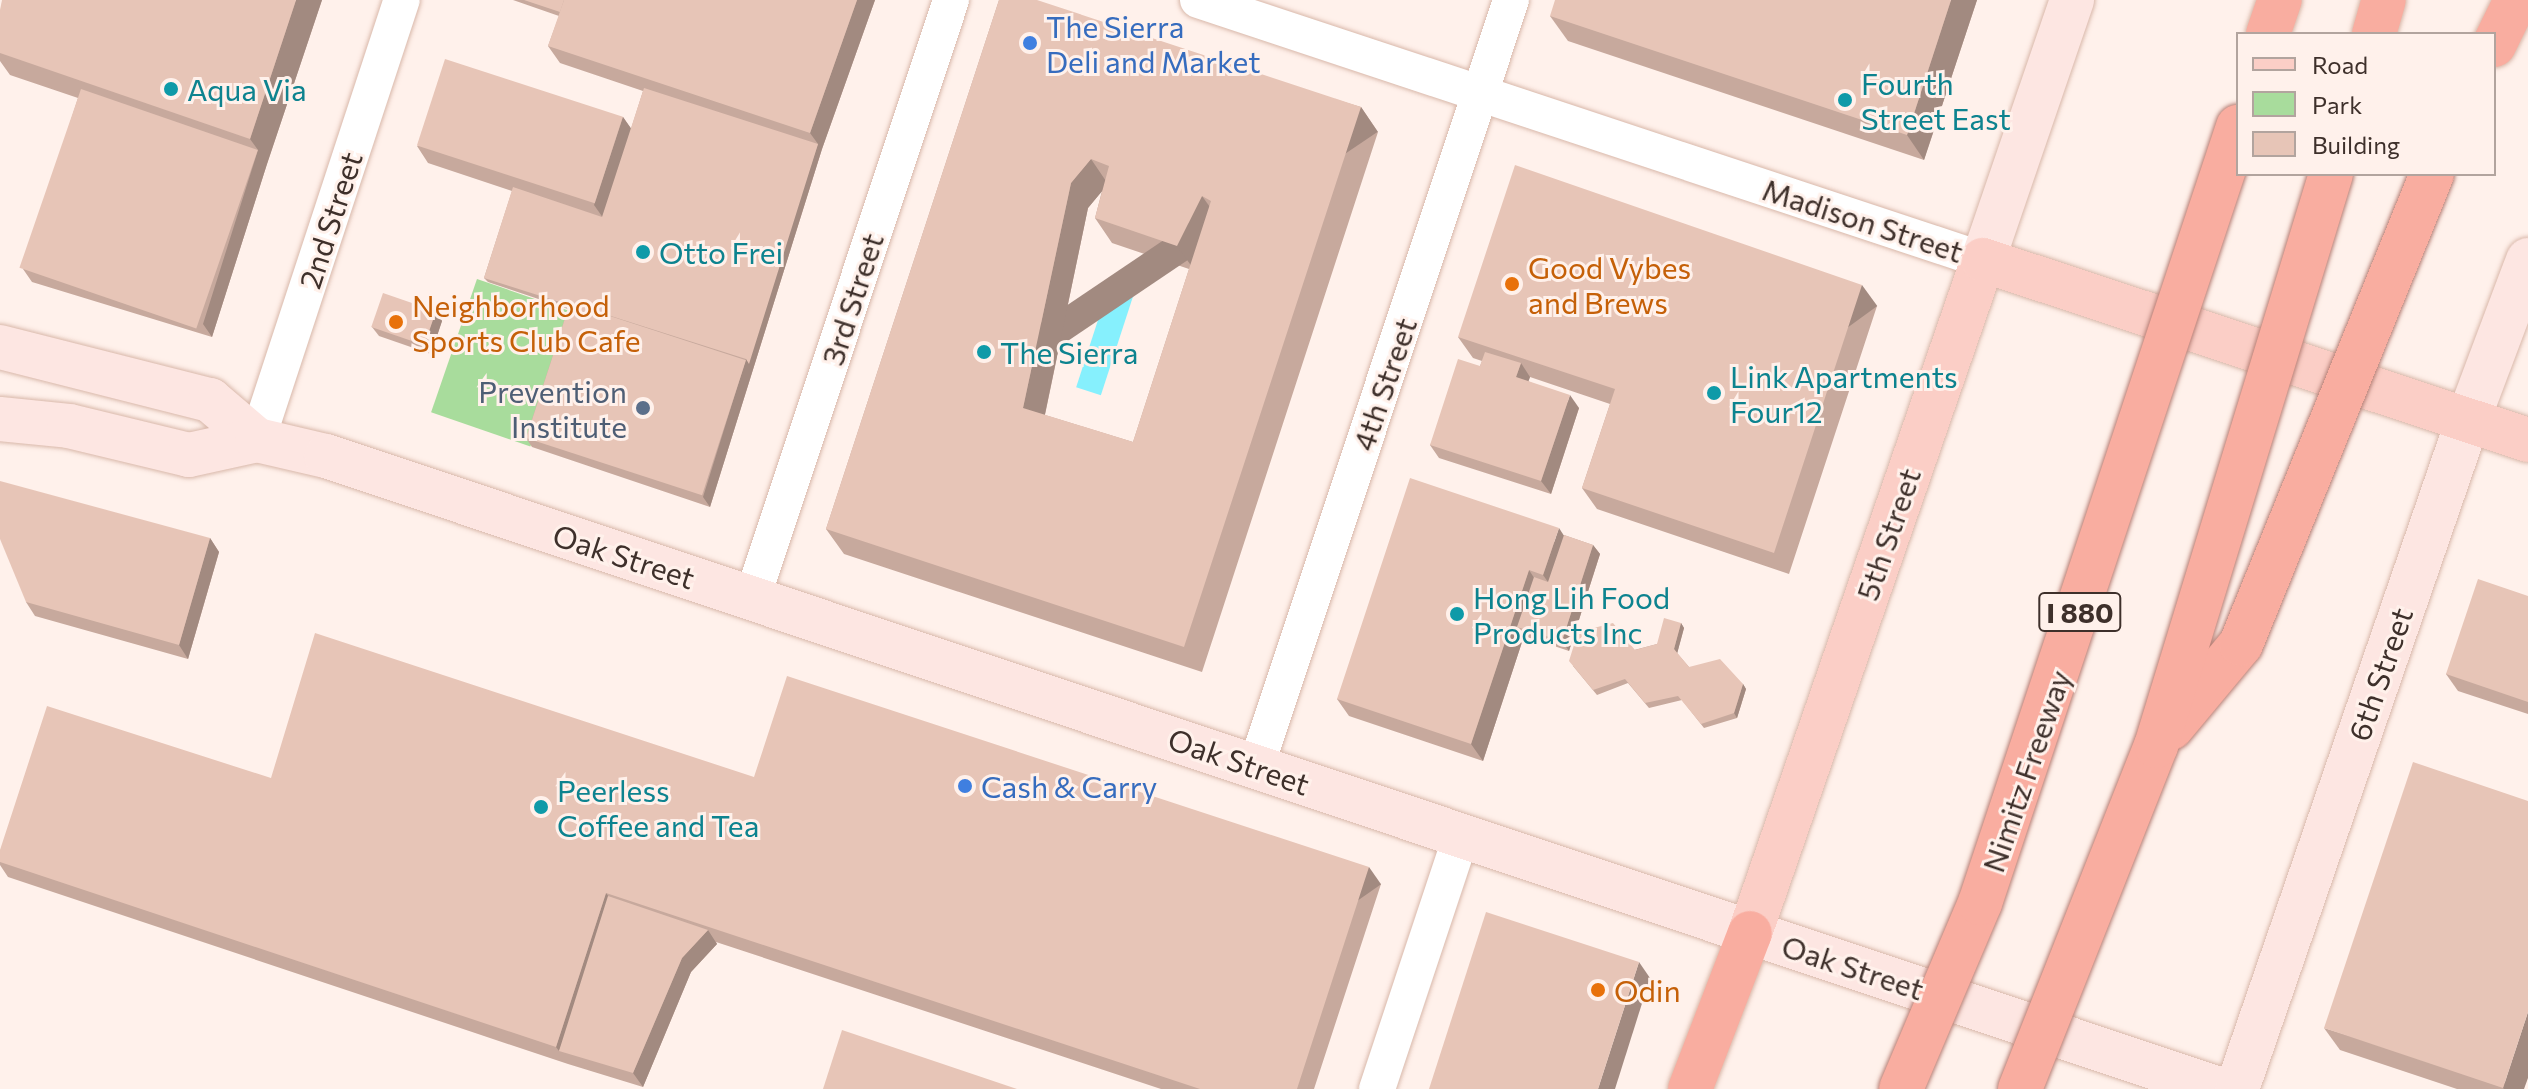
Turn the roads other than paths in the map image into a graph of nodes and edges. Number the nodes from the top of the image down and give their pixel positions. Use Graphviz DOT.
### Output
graph roads {
  1 [pos="402,0"];
  2 [pos="951,0"];
  3 [pos="1198,0"];
  4 [pos="1511,0"];
  5 [pos="2072,0"];
  6 [pos="2280,0"];
  7 [pos="2384,0"];
  8 [pos="2516,0"];
  9 [pos="2269,32"];
  10 [pos="2375,32"];
  11 [pos="2496,41"];
  12 [pos="1481,93"];
  13 [pos="2236,133"];
  14 [pos="2330,176"];
  15 [pos="2431,176"];
  16 [pos="1983,260"];
  17 [pos="2528,260"];
  18 [pos="0,347"];
  19 [pos="0,419"];
  20 [pos="2468,420"];
  21 [pos="257,440"];
  22 [pos="2528,440"];
  23 [pos="752,599"];
  24 [pos="2156,746"];
  25 [pos="1256,767"];
  26 [pos="1461,836"];
  27 [pos="1750,933"];
  28 [pos="1377,1089"];
  29 [pos="1690,1089"];
  30 [pos="1901,1089"];
  31 [pos="2020,1089"];
  32 [pos="2219,1089"];
  33 [pos="2237,1089"];
  1 -- 21 [label="street, 2nd Street"];
  2 -- 23 [label="street, 3rd Street"];
  3 -- 12 [label="street, Madison Street"];
  4 -- 12 [label="street, 4th Street"];
  5 -- 16 [label="main road, 5th Street"];
  6 -- 9 [label="highway"];
  7 -- 10 [label="highway"];
  8 -- 11 [label="highway"];
  12 -- 16 [label="street, Madison Street"];
  12 -- 25 [label="street, 4th Street"];
  13 -- 30 [label="highway, Nimitz Freeway / I 880, bridge"];
  14 -- 24 [label="highway, bridge"];
  15 -- 24 [label="highway, bridge"];
  16 -- 20 [label="main road, Madison Street"];
  16 -- 27 [label="main road, 5th Street"];
  17 -- 20 [label="main road, 6th Street"];
  18 -- 21 [label="main road, Oak Street"];
  19 -- 21 [label="main road, Oak Street"];
  20 -- 22 [label="main road, Madison Street"];
  20 -- 33 [label="main road, 6th Street"];
  21 -- 23 [label="main road, Oak Street"];
  23 -- 25 [label="main road, Oak Street"];
  24 -- 31 [label="highway, bridge"];
  25 -- 26 [label="main road, Oak Street"];
  26 -- 27 [label="main road, Oak Street"];
  26 -- 28 [label="street"];
  27 -- 29 [label="highway"];
  27 -- 32 [label="main road, Oak Street"];
}
